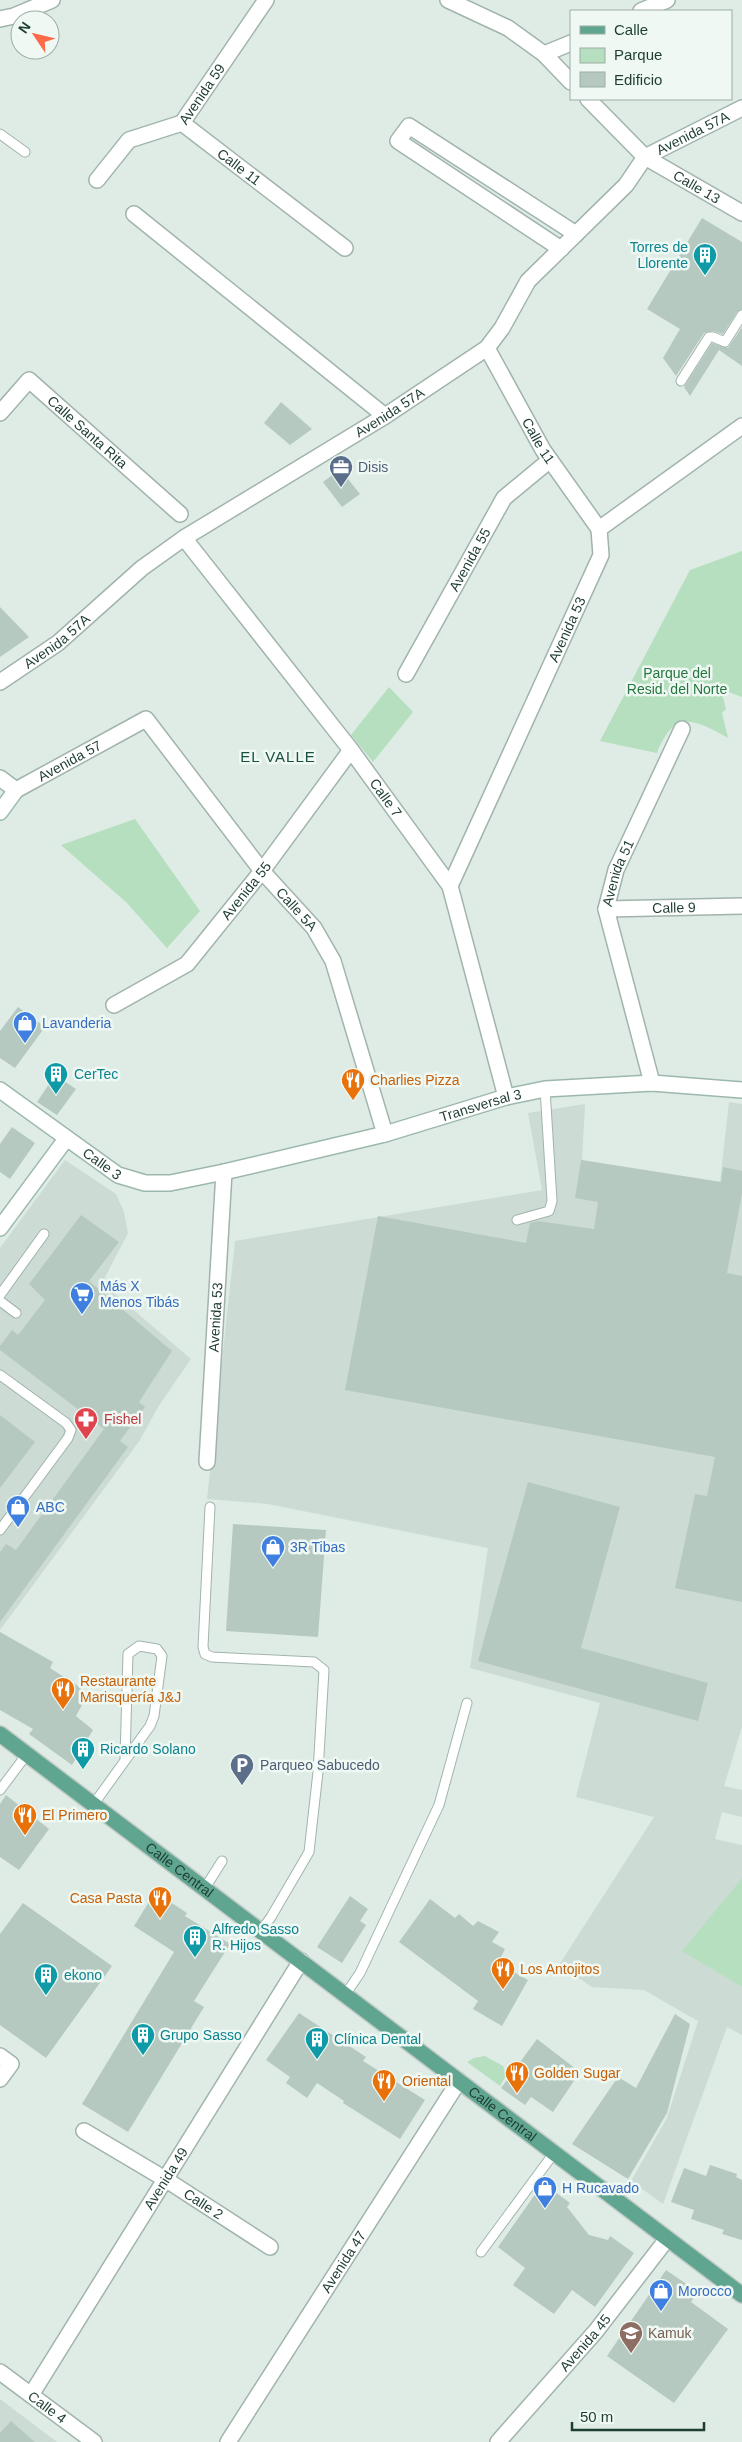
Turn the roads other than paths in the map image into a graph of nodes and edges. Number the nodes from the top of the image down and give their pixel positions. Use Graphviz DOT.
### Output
graph roads {
  1 [pos="52,0"];
  2 [pos="266,0"];
  3 [pos="448,0"];
  4 [pos="667,0"];
  5 [pos="643,10"];
  6 [pos="7,18"];
  7 [pos="570,42"];
  8 [pos="544,54"];
  9 [pos="570,81"];
  10 [pos="589,100"];
  11 [pos="742,108"];
  12 [pos="182,123"];
  13 [pos="0,134"];
  14 [pos="25,152"];
  15 [pos="645,157"];
  16 [pos="97,180"];
  17 [pos="742,213"];
  18 [pos="134,214"];
  19 [pos="576,234"];
  20 [pos="345,248"];
  21 [pos="561,249"];
  22 [pos="742,315"];
  23 [pos="487,348"];
  24 [pos="681,381"];
  25 [pos="0,413"];
  26 [pos="385,416"];
  27 [pos="742,426"];
  28 [pos="550,460"];
  29 [pos="180,514"];
  30 [pos="599,529"];
  31 [pos="184,538"];
  32 [pos="406,674"];
  33 [pos="0,682"];
  34 [pos="146,719"];
  35 [pos="682,729"];
  36 [pos="351,750"];
  37 [pos="0,778"];
  38 [pos="16,790"];
  39 [pos="0,812"];
  40 [pos="262,871"];
  41 [pos="450,886"];
  42 [pos="742,906"];
  43 [pos="606,909"];
  44 [pos="114,1005"];
  45 [pos="652,1083"];
  46 [pos="545,1089"];
  47 [pos="0,1090"];
  48 [pos="742,1090"];
  49 [pos="506,1097"];
  50 [pos="385,1134"];
  51 [pos="66,1139"];
  52 [pos="224,1172"];
  53 [pos="517,1220"];
  54 [pos="0,1228"];
  55 [pos="44,1234"];
  56 [pos="0,1295"];
  57 [pos="0,1301"];
  58 [pos="16,1313"];
  59 [pos="0,1375"];
  60 [pos="206,1462"];
  61 [pos="210,1507"];
  62 [pos="0,1530"];
  63 [pos="467,1703"];
  64 [pos="0,1734"];
  65 [pos="27,1754"];
  66 [pos="126,1758"];
  67 [pos="0,1790"];
  68 [pos="94,1804"];
  69 [pos="222,1860"];
  70 [pos="204,1888"];
  71 [pos="261,1931"];
  72 [pos="300,1961"];
  73 [pos="345,1995"];
  74 [pos="5,2060"];
  75 [pos="0,2079"];
  76 [pos="460,2082"];
  77 [pos="84,2131"];
  78 [pos="554,2153"];
  79 [pos="165,2180"];
  80 [pos="667,2239"];
  81 [pos="270,2247"];
  82 [pos="480,2252"];
  83 [pos="742,2295"];
  84 [pos="0,2372"];
  85 [pos="31,2395"];
  86 [pos="94,2442"];
  87 [pos="228,2442"];
  88 [pos="498,2442"];
  1 -- 6 [label="street"];
  2 -- 12 [label="street, Avenida 59"];
  3 -- 8 [label="street"];
  4 -- 5 [label="street"];
  7 -- 8 [label="street"];
  8 -- 9 [label="street"];
  10 -- 15 [label="street, Calle 13"];
  11 -- 15 [label="street, Avenida 57A"];
  12 -- 16 [label="street, Avenida 59"];
  12 -- 20 [label="street, Calle 11"];
  13 -- 14 [label="lane"];
  15 -- 17 [label="street, Calle 13"];
  15 -- 19 [label="street, Avenida 57A"];
  18 -- 26 [label="street"];
  19 -- 21 [label="street, Avenida 57A"];
  19 -- 21 [label="street"];
  21 -- 23 [label="street, Avenida 57A"];
  22 -- 24 [label="lane"];
  23 -- 26 [label="street, Avenida 57A"];
  23 -- 28 [label="street, Calle 11"];
  25 -- 29 [label="street, Calle Santa Rita"];
  26 -- 31 [label="street, Avenida 57A"];
  27 -- 30 [label="street"];
  28 -- 30 [label="street, Calle 11"];
  28 -- 32 [label="street, Avenida 55"];
  30 -- 41 [label="street, Avenida 53"];
  31 -- 33 [label="street, Avenida 57A"];
  31 -- 36 [label="street, Calle 7"];
  34 -- 38 [label="street, Avenida 57"];
  34 -- 40 [label="street, Calle 5A"];
  35 -- 43 [label="street, Avenida 51"];
  36 -- 40 [label="street, Avenida 55"];
  36 -- 41 [label="street, Calle 7"];
  37 -- 38 [label="street"];
  38 -- 39 [label="street, Avenida 57"];
  40 -- 44 [label="street, Avenida 55"];
  40 -- 50 [label="street, Calle 5A"];
  41 -- 49 [label="street, Calle 7"];
  42 -- 43 [label="street, Calle 9"];
  43 -- 45 [label="street, Avenida 51"];
  45 -- 46 [label="street, Transversal 3"];
  45 -- 48 [label="street, Transversal 3"];
  46 -- 49 [label="street, Transversal 3"];
  46 -- 53 [label="lane"];
  47 -- 51 [label="street, Calle 3"];
  49 -- 50 [label="street, Transversal 3"];
  50 -- 52 [label="street, Transversal 3"];
  51 -- 52 [label="street, Calle 3"];
  51 -- 54 [label="street"];
  52 -- 60 [label="street, Avenida 53"];
  55 -- 56 [label="lane"];
  57 -- 58 [label="lane"];
  59 -- 62 [label="lane"];
  61 -- 71 [label="lane"];
  63 -- 73 [label="lane"];
  64 -- 65 [label="main road, Calle Central"];
  65 -- 67 [label="lane"];
  65 -- 68 [label="main road, Calle Central"];
  66 -- 66 [label="lane"];
  66 -- 68 [label="lane"];
  68 -- 70 [label="main road, Calle Central"];
  69 -- 70 [label="lane"];
  70 -- 71 [label="main road, Calle Central"];
  71 -- 72 [label="main road, Calle Central"];
  72 -- 73 [label="main road, Calle Central"];
  72 -- 79 [label="street, Avenida 49"];
  73 -- 76 [label="main road, Calle Central"];
  74 -- 75 [label="street"];
  76 -- 78 [label="main road, Calle Central"];
  76 -- 87 [label="street, Avenida 47"];
  77 -- 79 [label="street, Calle 2"];
  78 -- 80 [label="main road, Calle Central"];
  78 -- 82 [label="lane"];
  79 -- 81 [label="street, Calle 2"];
  79 -- 85 [label="street, Avenida 49"];
  80 -- 83 [label="main road, Calle Central"];
  80 -- 88 [label="street, Avenida 45"];
  84 -- 85 [label="street, Calle 4"];
  85 -- 86 [label="street, Calle 4"];
}
